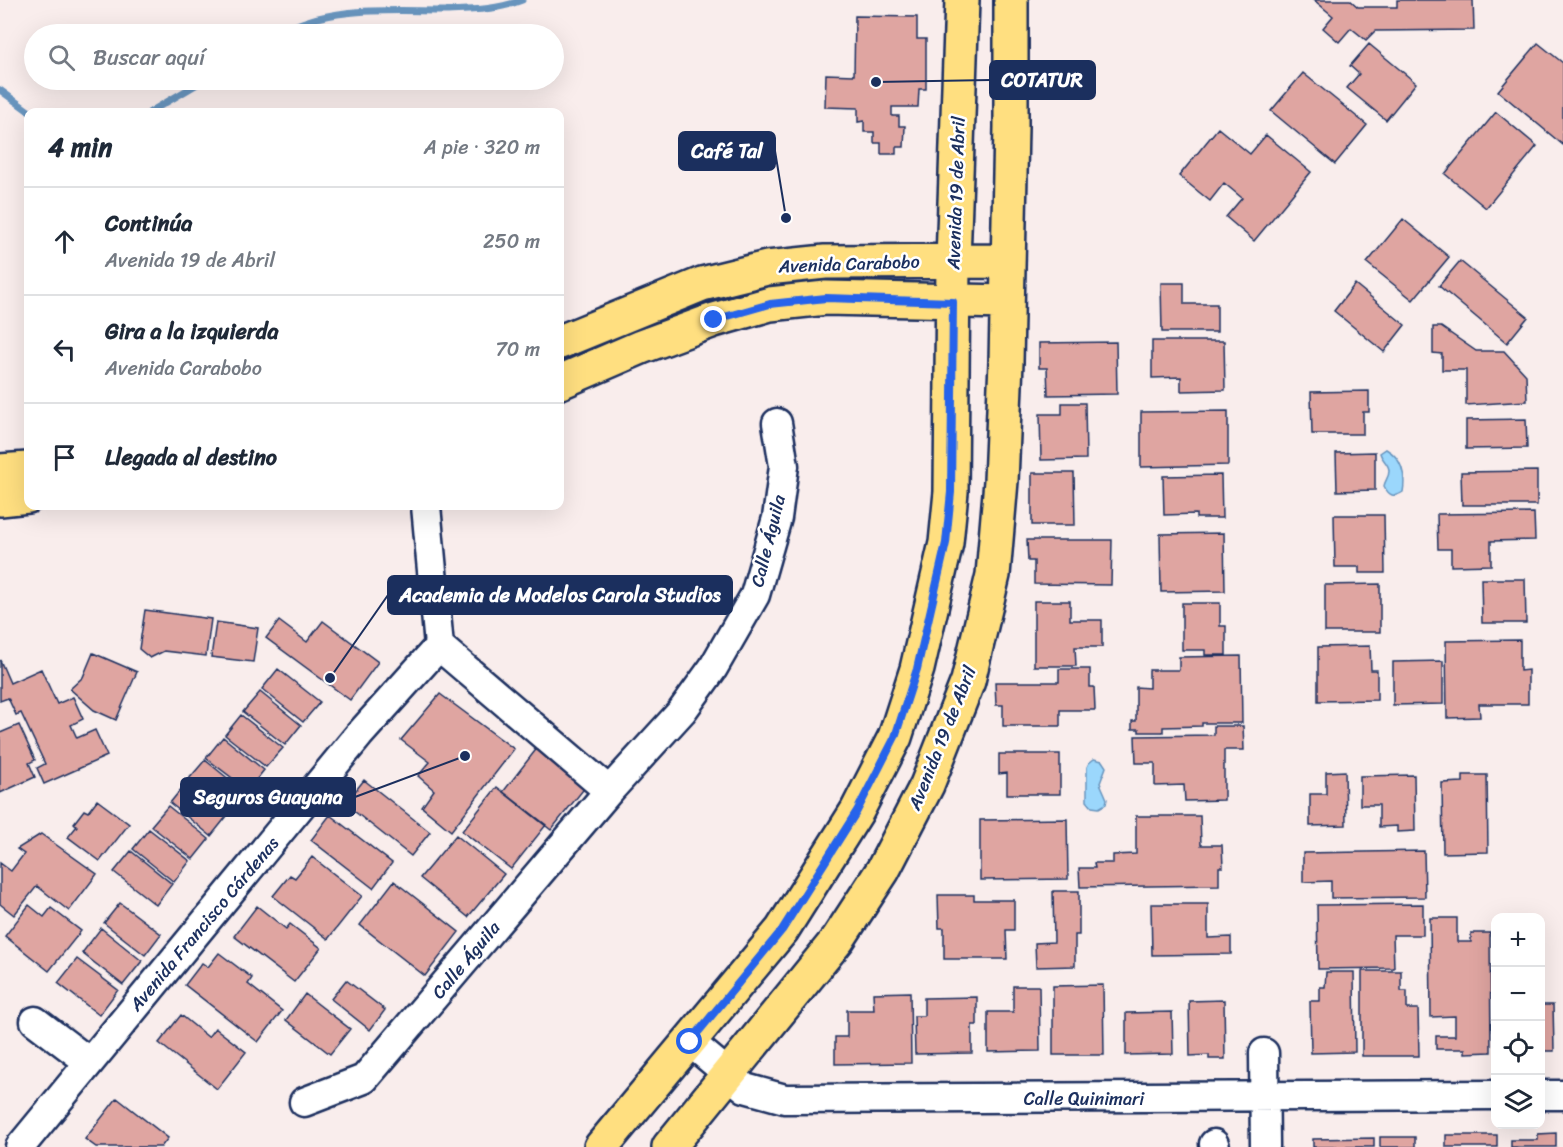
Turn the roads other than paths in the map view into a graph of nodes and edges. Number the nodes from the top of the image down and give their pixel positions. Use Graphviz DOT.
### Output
graph roads {
  1 [pos="962,0"];
  2 [pos="1011,0"];
  3 [pos="954,261"];
  4 [pos="1008,261"];
  5 [pos="953,302"];
  6 [pos="1007,303"];
  7 [pos="564,340"];
  8 [pos="564,380"];
  9 [pos="777,423"];
  10 [pos="24,469"];
  11 [pos="0,471"];
  12 [pos="24,496"];
  13 [pos="0,499"];
  14 [pos="426,510"];
  15 [pos="439,646"];
  16 [pos="609,791"];
  17 [pos="35,1021"];
  18 [pos="690,1042"];
  19 [pos="1264,1053"];
  20 [pos="89,1062"];
  21 [pos="730,1075"];
  22 [pos="1491,1095"];
  23 [pos="1545,1095"];
  24 [pos="1563,1095"];
  25 [pos="1265,1098"];
  26 [pos="304,1102"];
  27 [pos="20,1147"];
  28 [pos="601,1147"];
  29 [pos="669,1147"];
  30 [pos="1265,1147"];
  1 -- 3 [label="main road, Avenida 19 de Abril"];
  2 -- 4 [label="main road, Avenida 19 de Abril"];
  3 -- 4 [label="main road, Avenida Carabobo"];
  3 -- 5 [label="main road, Avenida 19 de Abril"];
  3 -- 7 [label="main road, Avenida Carabobo"];
  4 -- 6 [label="main road, Avenida 19 de Abril"];
  5 -- 6 [label="main road, Avenida Carabobo"];
  5 -- 8 [label="main road, Avenida Carabobo"];
  5 -- 18 [label="main road, Avenida 19 de Abril"];
  6 -- 21 [label="main road, Avenida 19 de Abril"];
  9 -- 16 [label="street, Calle Águila"];
  10 -- 11 [label="main road"];
  12 -- 13 [label="main road"];
  14 -- 15 [label="street"];
  15 -- 16 [label="street"];
  15 -- 20 [label="street, Avenida Francisco Cárdenas"];
  16 -- 26 [label="street, Calle Águila"];
  17 -- 20 [label="street"];
  18 -- 21 [label="street, Calle Quinimari"];
  18 -- 28 [label="main road, Avenida 19 de Abril"];
  19 -- 25 [label="street"];
  20 -- 27 [label="street, Avenida Francisco Cárdenas"];
  21 -- 25 [label="street, Calle Quinimari"];
  21 -- 29 [label="main road, Avenida 19 de Abril"];
  22 -- 25 [label="street, Calle Quinimari"];
  23 -- 24 [label="street"];
  25 -- 30 [label="street"];
}
